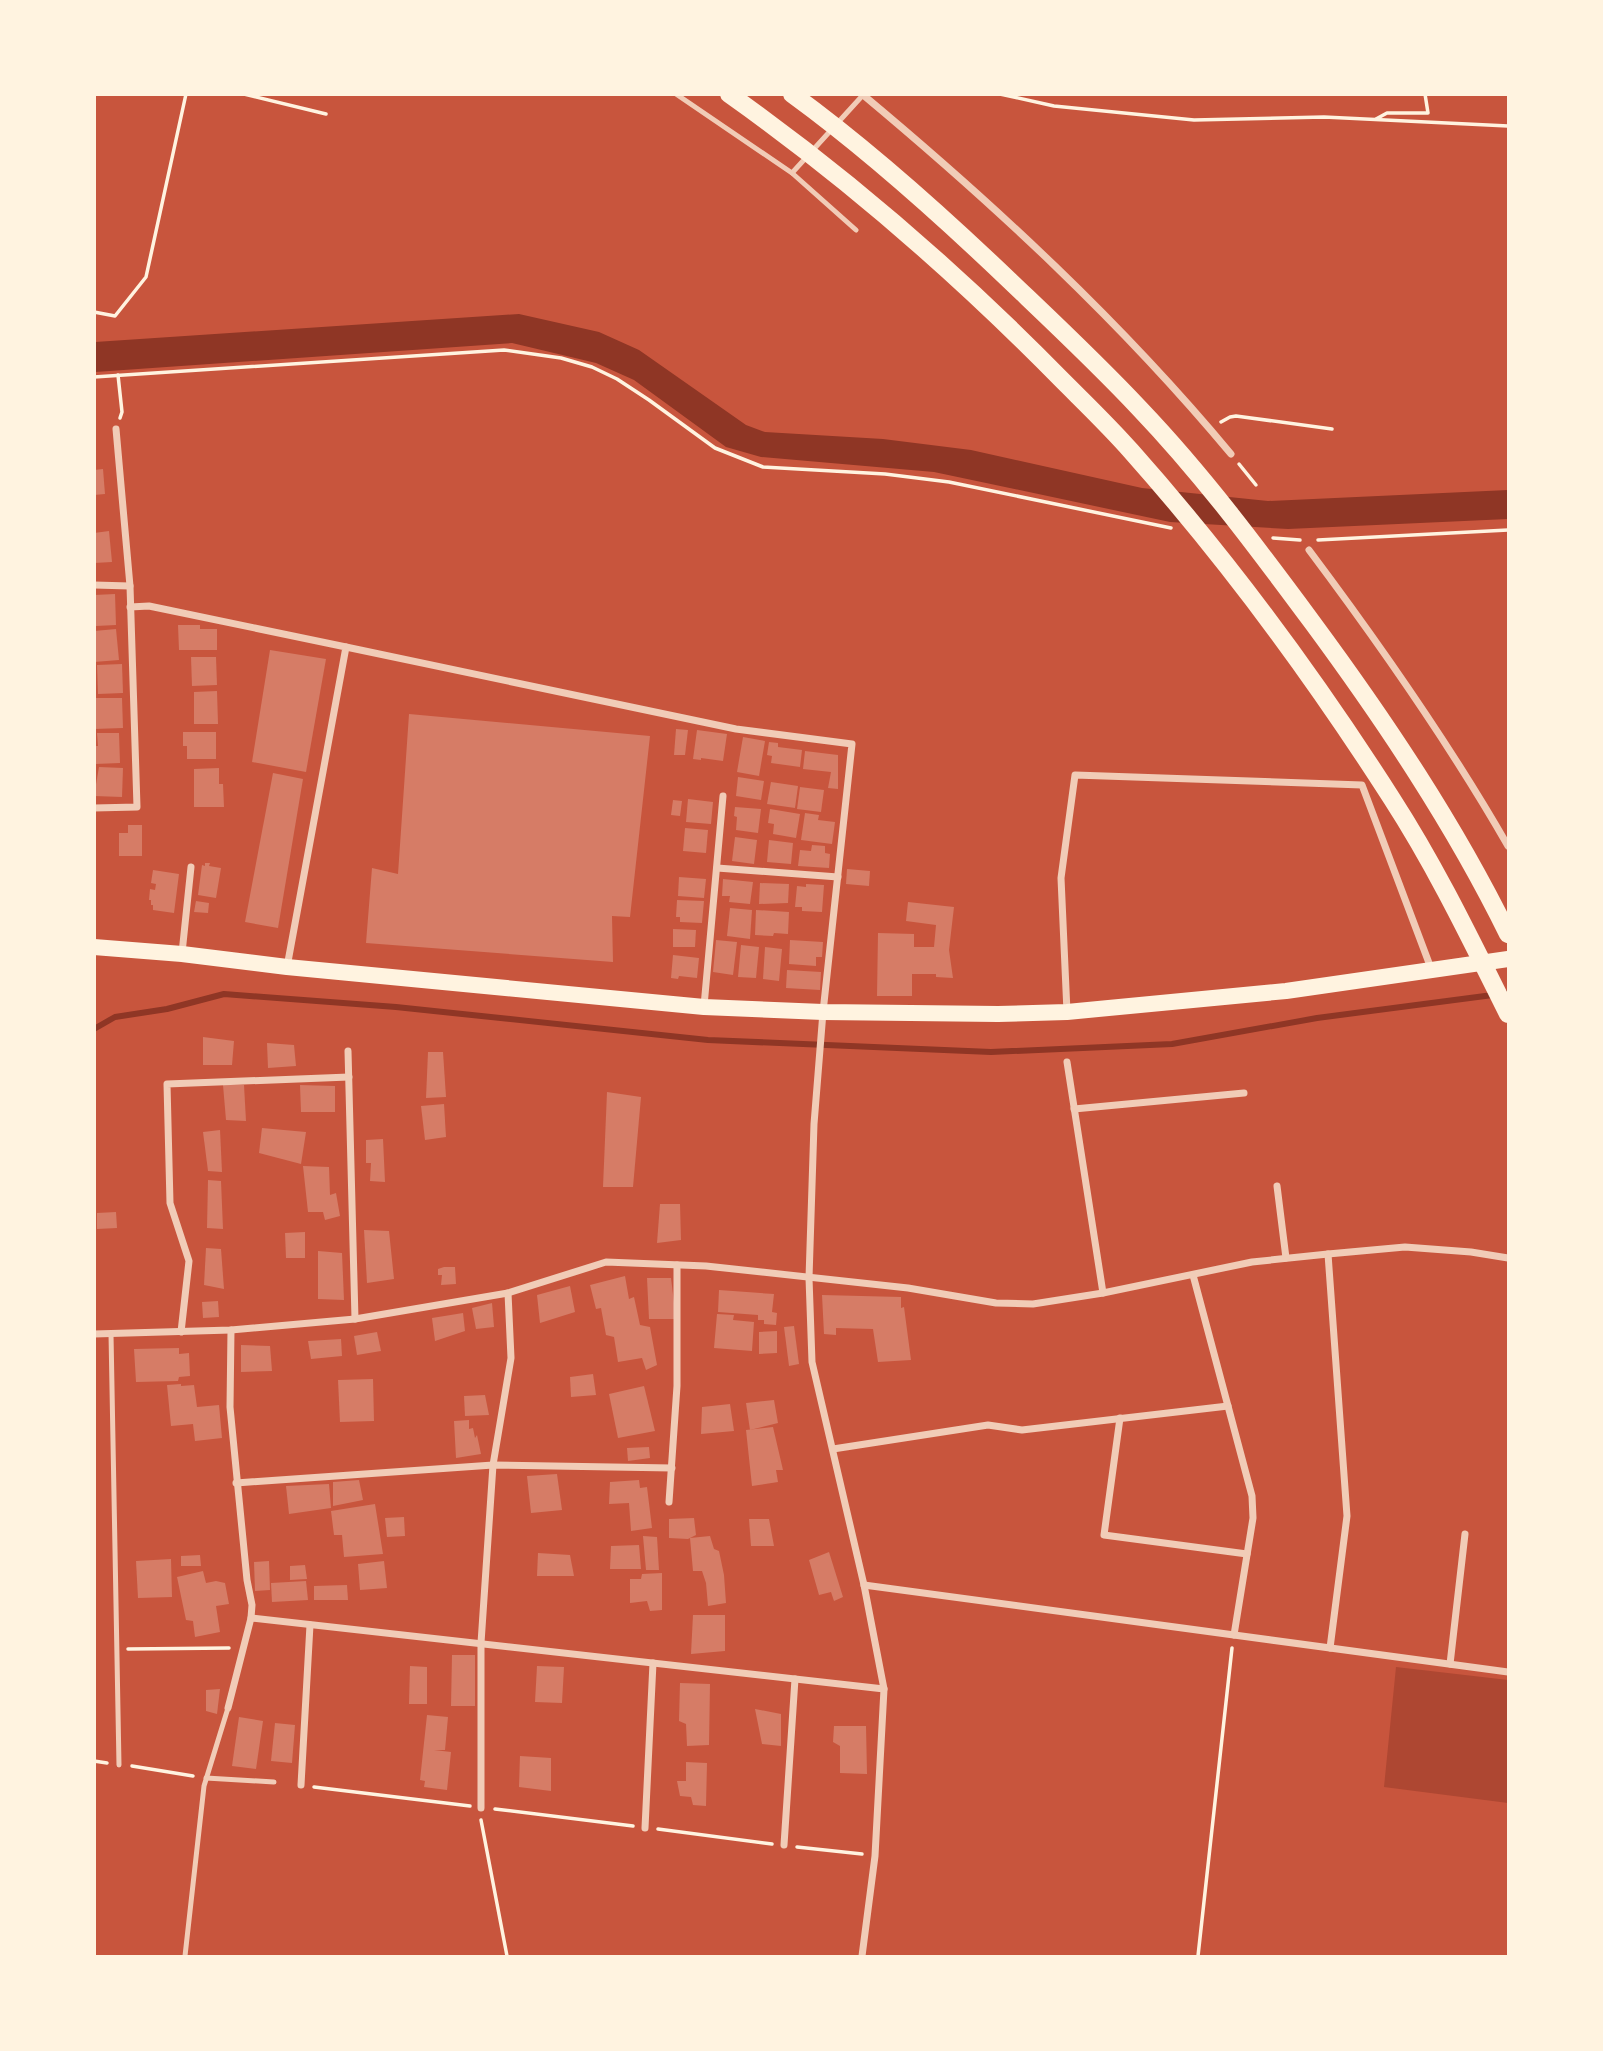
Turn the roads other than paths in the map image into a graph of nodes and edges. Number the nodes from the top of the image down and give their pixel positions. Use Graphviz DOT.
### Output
graph roads {
  1 [pos="676,94"];
  2 [pos="729,94"];
  3 [pos="792,94"];
  4 [pos="862,95"];
  5 [pos="792,173"];
  6 [pos="856,230"];
  7 [pos="116,429"];
  8 [pos="1232,454"];
  9 [pos="1309,550"];
  10 [pos="94,585"];
  11 [pos="130,586"];
  12 [pos="130,607"];
  13 [pos="346,647"];
  14 [pos="723,796"];
  15 [pos="94,808"];
  16 [pos="1508,846"];
  17 [pos="191,867"];
  18 [pos="717,867"];
  19 [pos="838,877"];
  20 [pos="1508,934"];
  21 [pos="94,947"];
  22 [pos="182,954"];
  23 [pos="1508,959"];
  24 [pos="287,967"];
  25 [pos="1432,971"];
  26 [pos="704,1007"];
  27 [pos="823,1012"];
  28 [pos="1067,1012"];
  29 [pos="1508,1014"];
  30 [pos="348,1051"];
  31 [pos="1067,1062"];
  32 [pos="349,1077"];
  33 [pos="1244,1093"];
  34 [pos="1074,1109"];
  35 [pos="1277,1186"];
  36 [pos="1328,1254"];
  37 [pos="1286,1258"];
  38 [pos="1508,1258"];
  39 [pos="677,1265"];
  40 [pos="1193,1275"];
  41 [pos="809,1278"];
  42 [pos="508,1293"];
  43 [pos="1103,1293"];
  44 [pos="355,1320"];
  45 [pos="231,1330"];
  46 [pos="181,1332"];
  47 [pos="111,1334"];
  48 [pos="94,1335"];
  49 [pos="1228,1406"];
  50 [pos="1120,1418"];
  51 [pos="833,1449"];
  52 [pos="493,1465"];
  53 [pos="672,1468"];
  54 [pos="236,1483"];
  55 [pos="669,1502"];
  56 [pos="1465,1534"];
  57 [pos="1247,1554"];
  58 [pos="864,1585"];
  59 [pos="251,1618"];
  60 [pos="310,1625"];
  61 [pos="1234,1635"];
  62 [pos="481,1643"];
  63 [pos="1330,1648"];
  64 [pos="653,1663"];
  65 [pos="1450,1664"];
  66 [pos="1508,1672"];
  67 [pos="795,1679"];
  68 [pos="884,1689"];
  69 [pos="228,1708"];
  70 [pos="119,1765"];
  71 [pos="206,1777"];
  72 [pos="274,1782"];
  73 [pos="301,1785"];
  74 [pos="481,1808"];
  75 [pos="645,1828"];
  76 [pos="784,1845"];
  77 [pos="185,1956"];
  78 [pos="862,1956"];
  1 -- 5 [label="lane"];
  2 -- 29 [label="highway"];
  3 -- 20 [label="highway"];
  4 -- 5 [label="lane"];
  4 -- 8 [label="street"];
  5 -- 6 [label="lane"];
  7 -- 11 [label="street"];
  9 -- 16 [label="street"];
  10 -- 11 [label="street"];
  11 -- 12 [label="street"];
  12 -- 13 [label="street"];
  12 -- 15 [label="street"];
  13 -- 19 [label="street"];
  13 -- 24 [label="street"];
  14 -- 18 [label="street"];
  17 -- 22 [label="street"];
  18 -- 19 [label="street"];
  18 -- 26 [label="street"];
  19 -- 27 [label="street"];
  21 -- 22 [label="main road"];
  22 -- 24 [label="main road"];
  23 -- 25 [label="main road"];
  24 -- 26 [label="main road"];
  25 -- 28 [label="main road"];
  25 -- 28 [label="street"];
  26 -- 27 [label="main road"];
  27 -- 28 [label="main road"];
  27 -- 41 [label="street"];
  30 -- 32 [label="street"];
  31 -- 34 [label="street"];
  32 -- 44 [label="street"];
  32 -- 46 [label="street"];
  33 -- 34 [label="street"];
  34 -- 43 [label="street"];
  35 -- 37 [label="street"];
  36 -- 37 [label="street"];
  36 -- 38 [label="street"];
  36 -- 63 [label="street"];
  37 -- 40 [label="street"];
  39 -- 41 [label="street"];
  39 -- 42 [label="street"];
  39 -- 53 [label="street"];
  40 -- 43 [label="street"];
  40 -- 49 [label="street"];
  41 -- 43 [label="street"];
  41 -- 51 [label="street"];
  42 -- 44 [label="street"];
  42 -- 52 [label="street"];
  44 -- 45 [label="street"];
  45 -- 46 [label="street"];
  45 -- 54 [label="street"];
  46 -- 47 [label="street"];
  47 -- 48 [label="street"];
  47 -- 70 [label="lane"];
  49 -- 50 [label="street"];
  49 -- 57 [label="street"];
  50 -- 51 [label="street"];
  50 -- 57 [label="street"];
  51 -- 58 [label="street"];
  52 -- 53 [label="street"];
  52 -- 54 [label="street"];
  52 -- 62 [label="street"];
  53 -- 55 [label="street"];
  54 -- 59 [label="street"];
  56 -- 65 [label="street"];
  57 -- 61 [label="street"];
  58 -- 61 [label="street"];
  58 -- 68 [label="street"];
  59 -- 60 [label="street"];
  59 -- 69 [label="street"];
  60 -- 62 [label="street"];
  60 -- 73 [label="street"];
  61 -- 63 [label="street"];
  62 -- 64 [label="street"];
  62 -- 74 [label="street"];
  63 -- 65 [label="street"];
  64 -- 67 [label="street"];
  64 -- 75 [label="street"];
  65 -- 66 [label="street"];
  67 -- 68 [label="street"];
  67 -- 76 [label="street"];
  68 -- 78 [label="street"];
  69 -- 71 [label="lane"];
  71 -- 72 [label="lane"];
  71 -- 77 [label="lane"];
}
